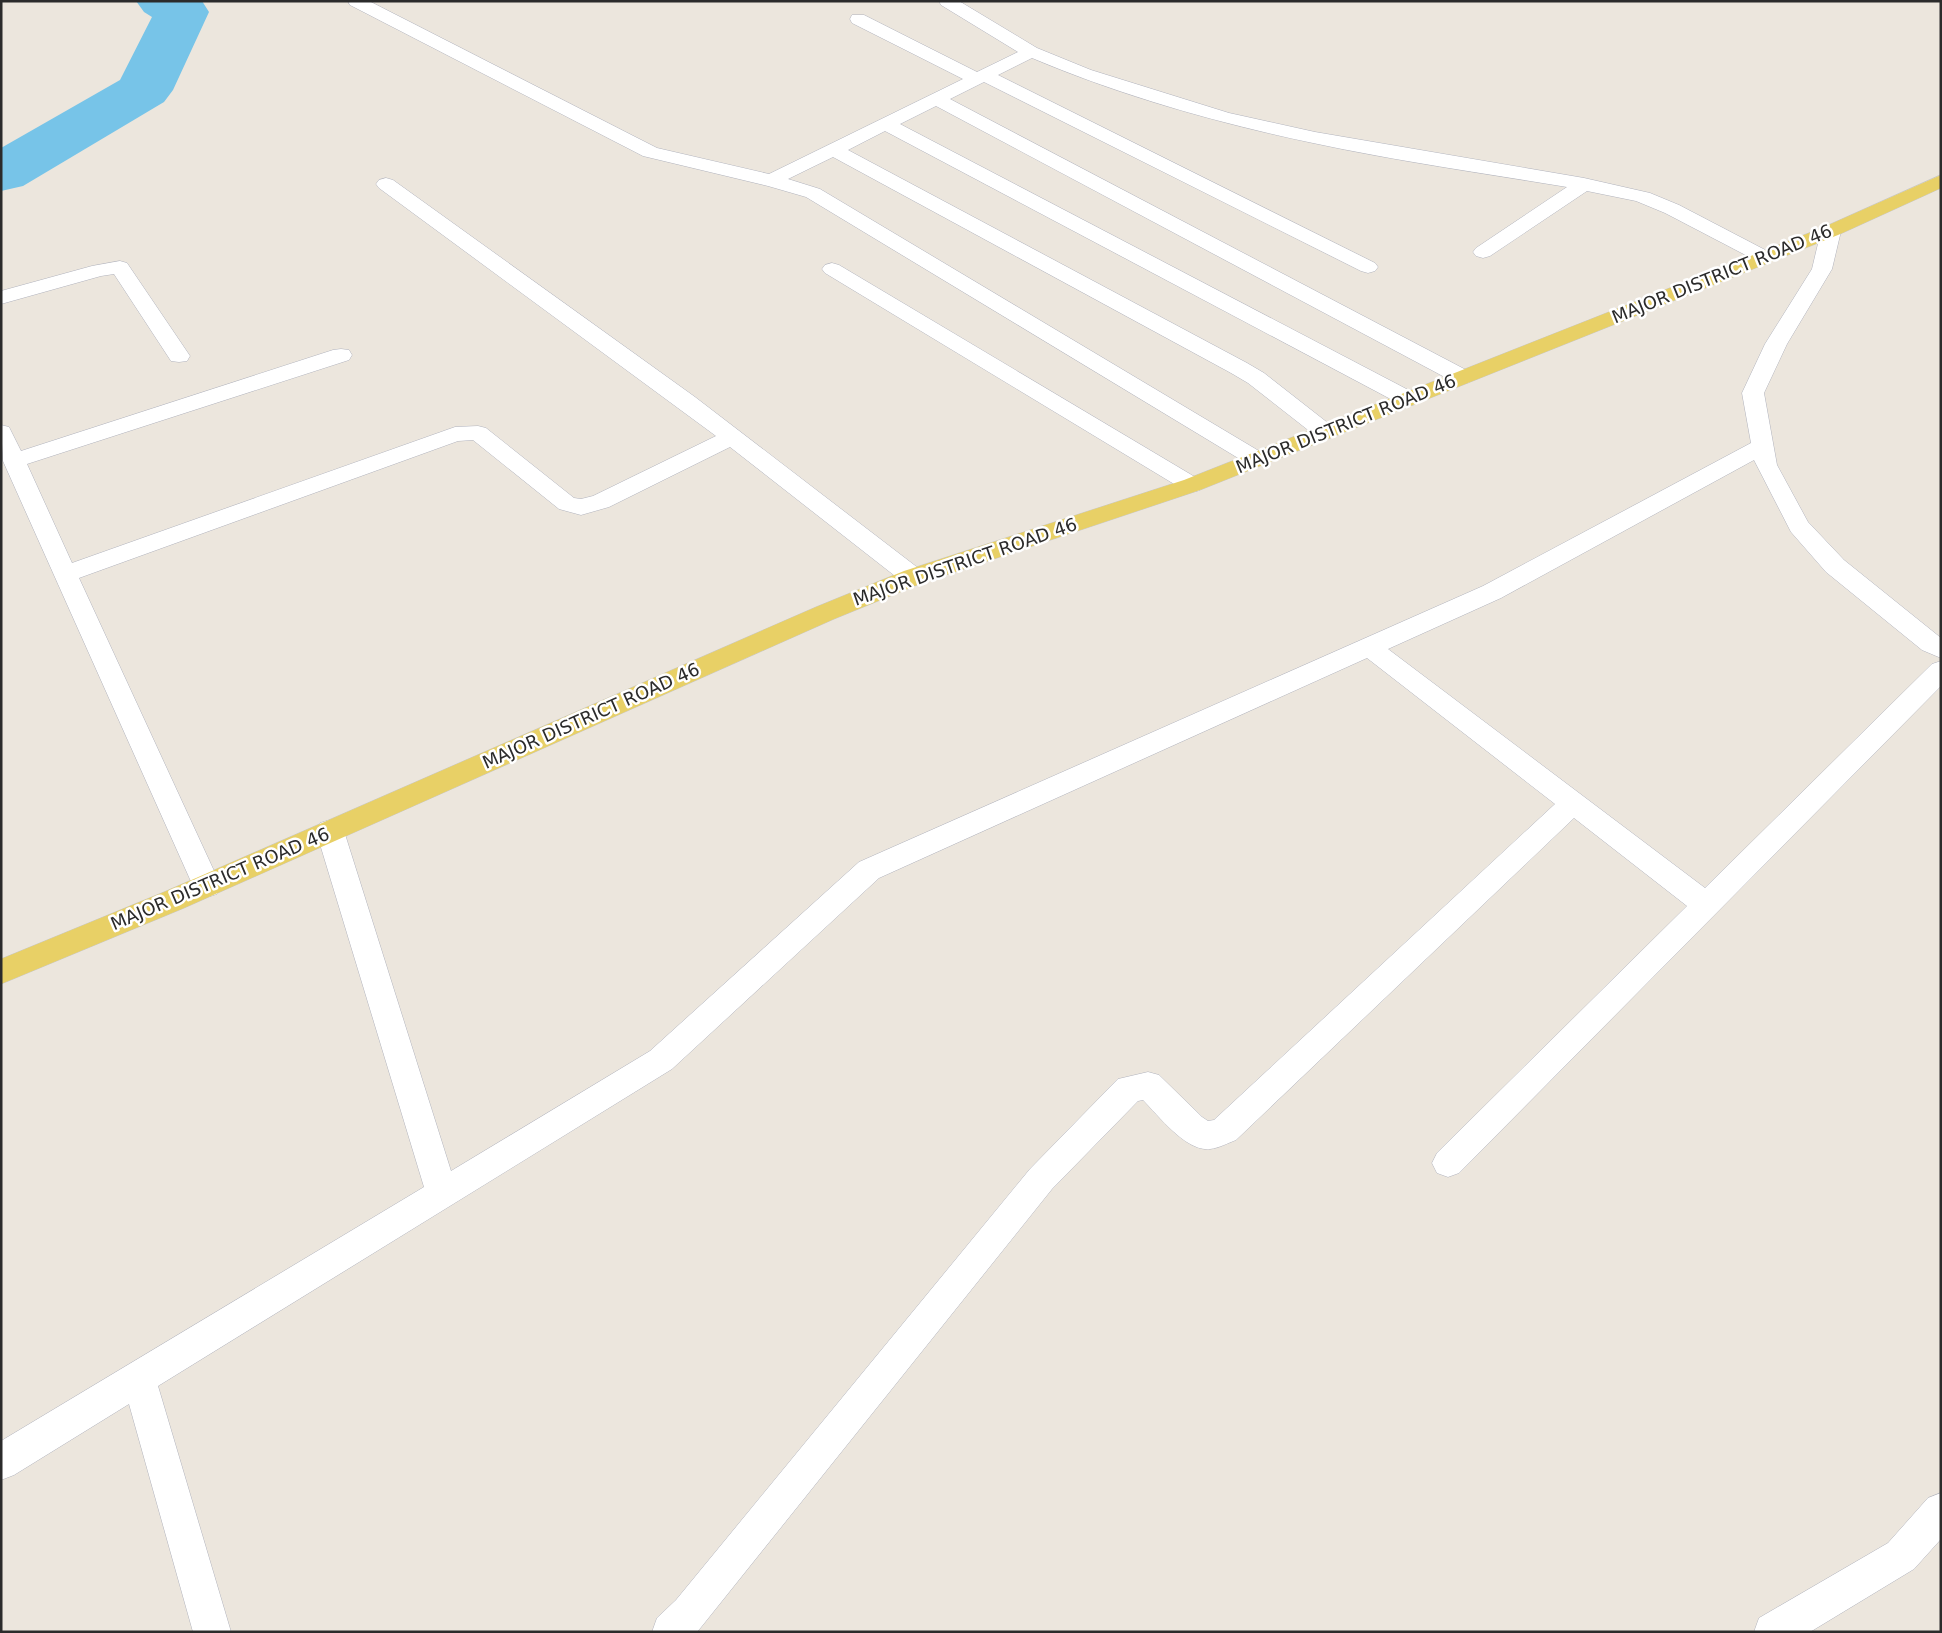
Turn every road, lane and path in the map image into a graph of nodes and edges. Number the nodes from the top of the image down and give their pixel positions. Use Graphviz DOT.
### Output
graph roads {
  1 [pos="356,1"];
  2 [pos="947,1"];
  3 [pos="858,19"];
  4 [pos="1031,52"];
  5 [pos="981,77"];
  6 [pos="936,99"];
  7 [pos="886,124"];
  8 [pos="834,150"];
  9 [pos="772,180"];
  10 [pos="1941,181"];
  11 [pos="386,184"];
  12 [pos="1584,184"];
  13 [pos="1831,231"];
  14 [pos="1483,252"];
  15 [pos="1764,258"];
  16 [pos="1368,267"];
  17 [pos="832,269"];
  18 [pos="1,298"];
  19 [pos="179,356"];
  20 [pos="341,356"];
  21 [pos="1462,377"];
  22 [pos="1408,399"];
  23 [pos="1,432"];
  24 [pos="1325,432"];
  25 [pos="732,437"];
  26 [pos="1763,446"];
  27 [pos="1256,459"];
  28 [pos="14,461"];
  29 [pos="1192,485"];
  30 [pos="66,574"];
  31 [pos="913,577"];
  32 [pos="1368,647"];
  33 [pos="1941,649"];
  34 [pos="1941,670"];
  35 [pos="1573,803"];
  36 [pos="330,831"];
  37 [pos="207,886"];
  38 [pos="1707,904"];
  39 [pos="1,972"];
  40 [pos="1448,1163"];
  41 [pos="442,1194"];
  42 [pos="139,1379"];
  43 [pos="1,1462"];
  44 [pos="1941,1512"];
  45 [pos="687,1626"];
  46 [pos="212,1632"];
  47 [pos="1773,1632"];
  1 -- 9 [label="street"];
  2 -- 4 [label="street"];
  3 -- 5 [label="street"];
  4 -- 5 [label="street"];
  4 -- 12 [label="street"];
  5 -- 6 [label="street"];
  5 -- 16 [label="street"];
  6 -- 7 [label="street"];
  6 -- 21 [label="street"];
  7 -- 8 [label="street"];
  7 -- 22 [label="street"];
  8 -- 9 [label="street"];
  8 -- 24 [label="street"];
  9 -- 27 [label="street"];
  10 -- 13 [label="main road, MAJOR DISTRICT ROAD 46"];
  11 -- 25 [label="street"];
  12 -- 14 [label="street"];
  12 -- 15 [label="street"];
  13 -- 15 [label="main road, MAJOR DISTRICT ROAD 46"];
  13 -- 26 [label="street"];
  15 -- 21 [label="main road, MAJOR DISTRICT ROAD 46"];
  17 -- 29 [label="street"];
  18 -- 19 [label="street"];
  20 -- 28 [label="street"];
  21 -- 22 [label="main road, MAJOR DISTRICT ROAD 46"];
  22 -- 24 [label="main road, MAJOR DISTRICT ROAD 46"];
  23 -- 28 [label="street"];
  24 -- 27 [label="main road, MAJOR DISTRICT ROAD 46"];
  25 -- 30 [label="street"];
  25 -- 31 [label="street"];
  26 -- 32 [label="street"];
  26 -- 33 [label="street"];
  27 -- 29 [label="main road, MAJOR DISTRICT ROAD 46"];
  28 -- 30 [label="street"];
  29 -- 31 [label="main road, MAJOR DISTRICT ROAD 46"];
  30 -- 37 [label="street"];
  31 -- 36 [label="main road, MAJOR DISTRICT ROAD 46"];
  32 -- 35 [label="street"];
  32 -- 41 [label="street"];
  34 -- 38 [label="street"];
  35 -- 38 [label="street"];
  35 -- 45 [label="street"];
  36 -- 37 [label="main road, MAJOR DISTRICT ROAD 46"];
  36 -- 41 [label="street"];
  37 -- 39 [label="main road, MAJOR DISTRICT ROAD 46"];
  38 -- 40 [label="street"];
  41 -- 42 [label="street"];
  42 -- 43 [label="street"];
  42 -- 46 [label="street"];
  44 -- 47 [label="street"];
}
